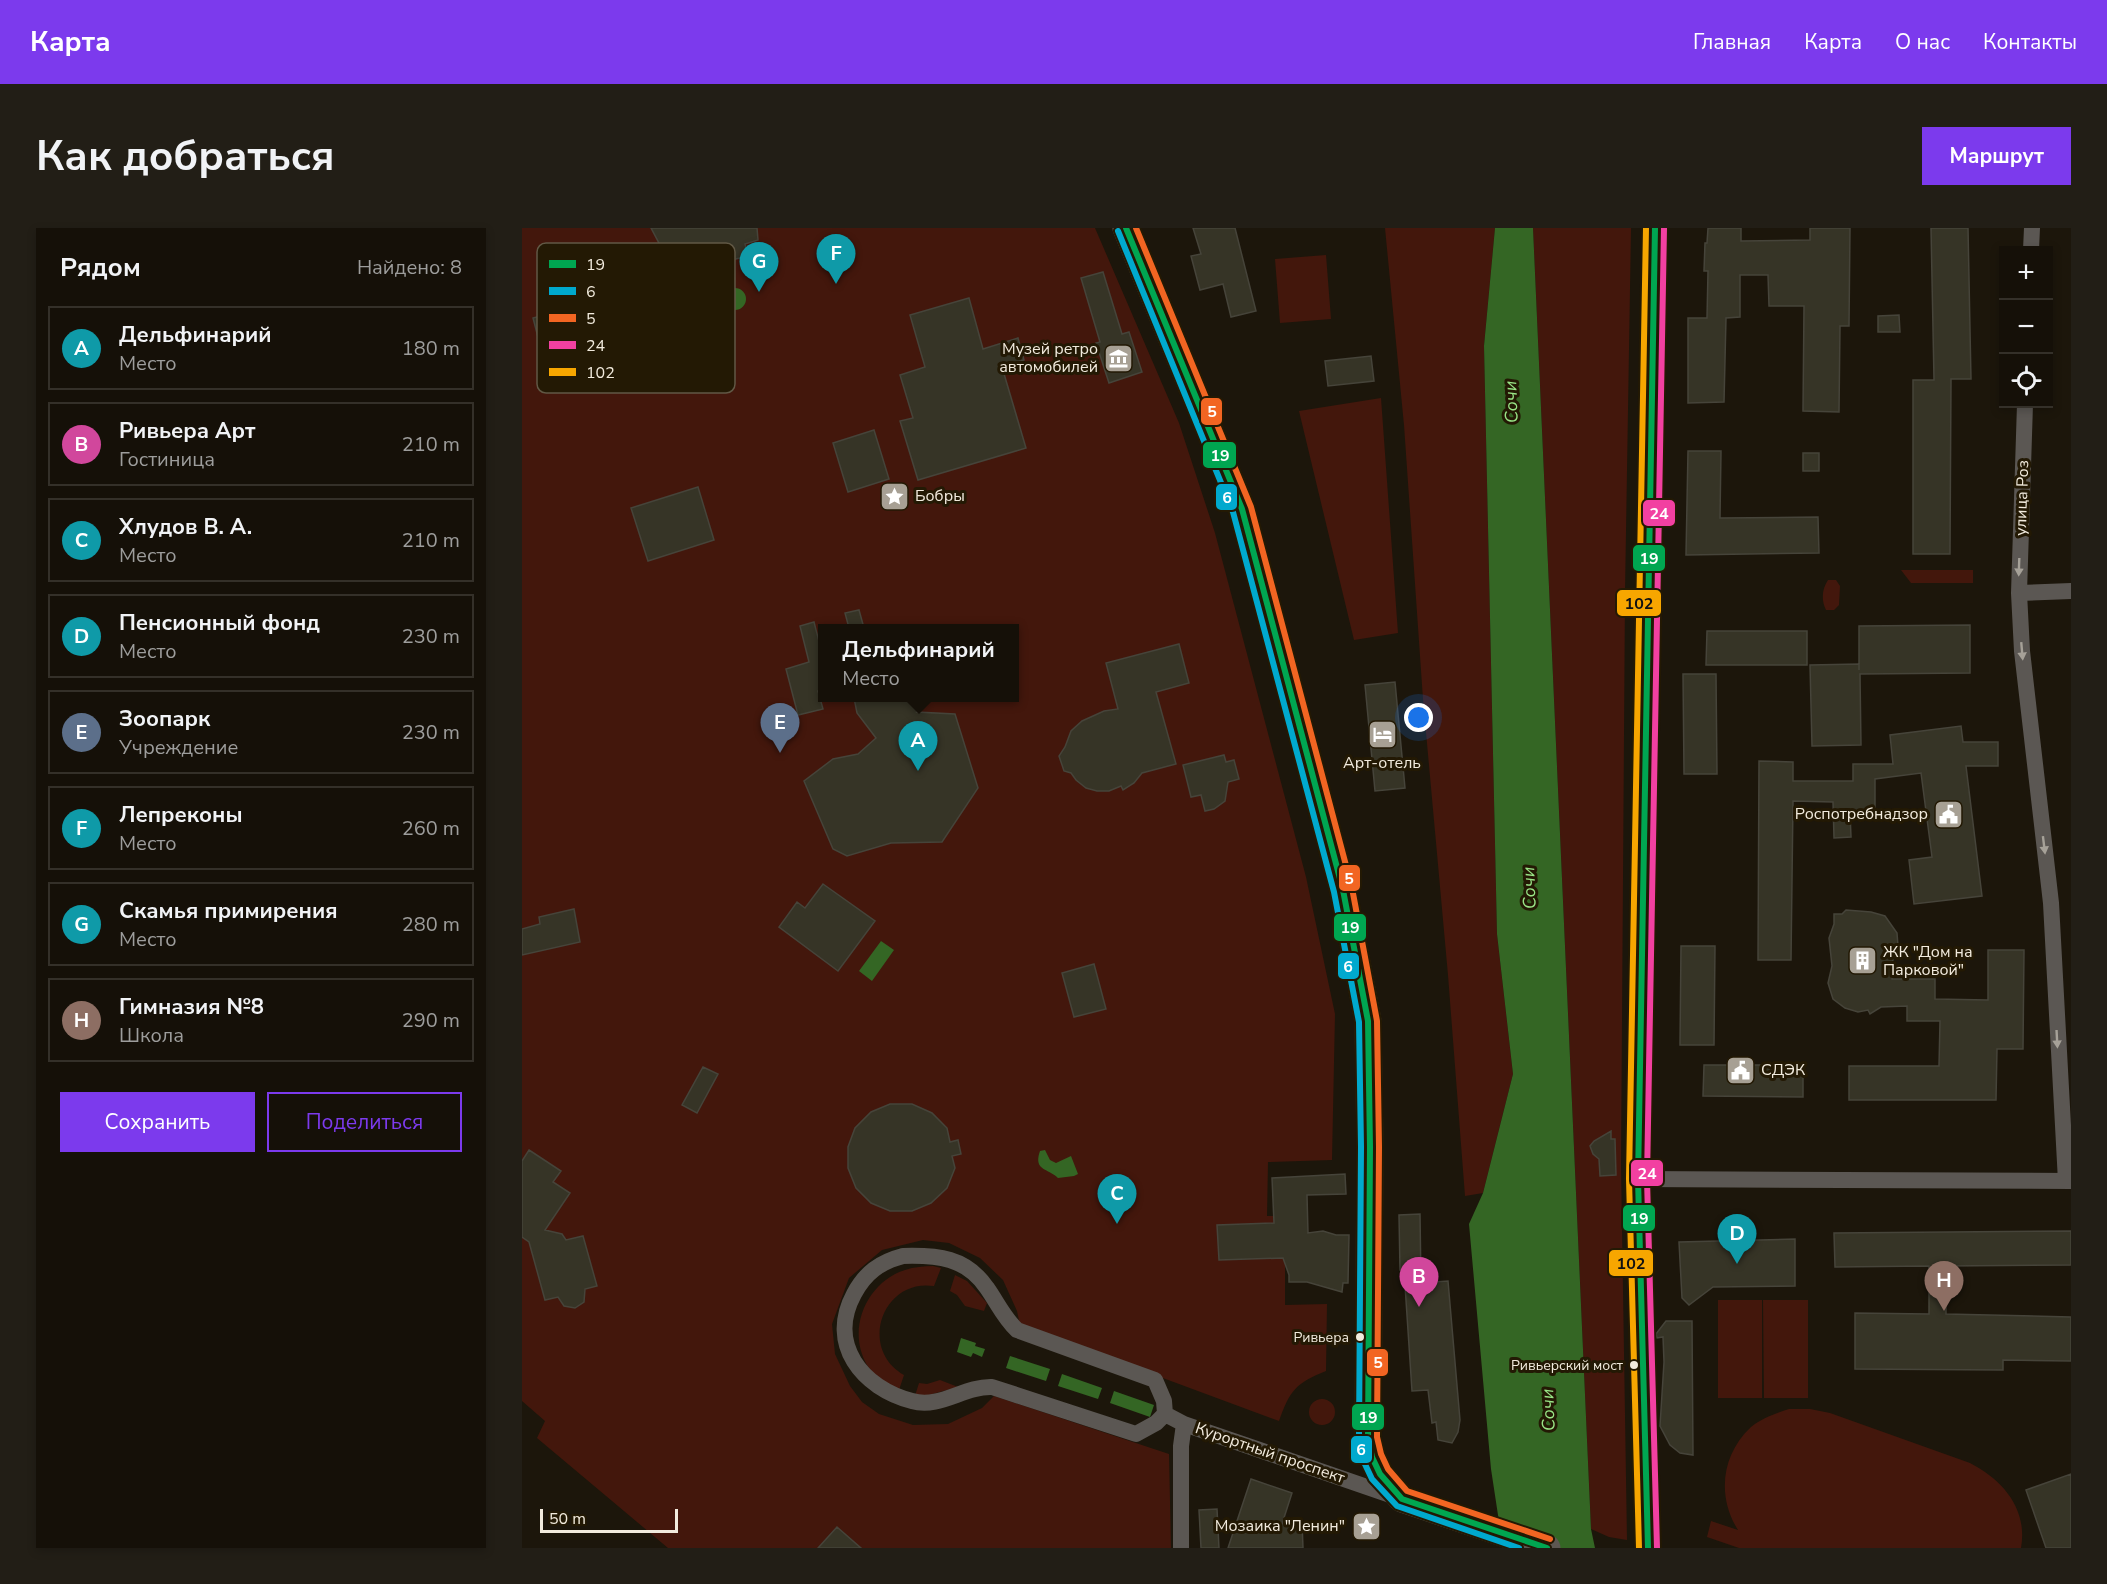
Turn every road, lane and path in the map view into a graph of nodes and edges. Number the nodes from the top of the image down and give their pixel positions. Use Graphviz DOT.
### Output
graph roads {
  1 [pos="1126,228"];
  2 [pos="1655,228"];
  3 [pos="2032,228"];
  4 [pos="2031,246"];
  5 [pos="2025,408"];
  6 [pos="2071,591"];
  7 [pos="2019,593"];
  8 [pos="1638,1179"];
  9 [pos="2068,1181"];
  10 [pos="1165,1414"];
  11 [pos="1184,1424"];
  12 [pos="1402,1499"];
  13 [pos="1180,1548"];
  14 [pos="1547,1548"];
  15 [pos="1648,1548"];
  1 -- 12 [label="main road"];
  2 -- 8 [label="main road"];
  3 -- 4 [label="street"];
  5 -- 7 [label="street, улица Роз, one-way"];
  6 -- 7 [label="street"];
  7 -- 9 [label="street, улица Роз, one-way"];
  8 -- 9 [label="street"];
  8 -- 15 [label="main road"];
  10 -- 10 [label="street"];
  10 -- 11 [label="street, Курортный проспект"];
  11 -- 12 [label="street, Курортный проспект"];
  11 -- 13 [label="street"];
  12 -- 14 [label="main road, Курортный проспект"];
}
